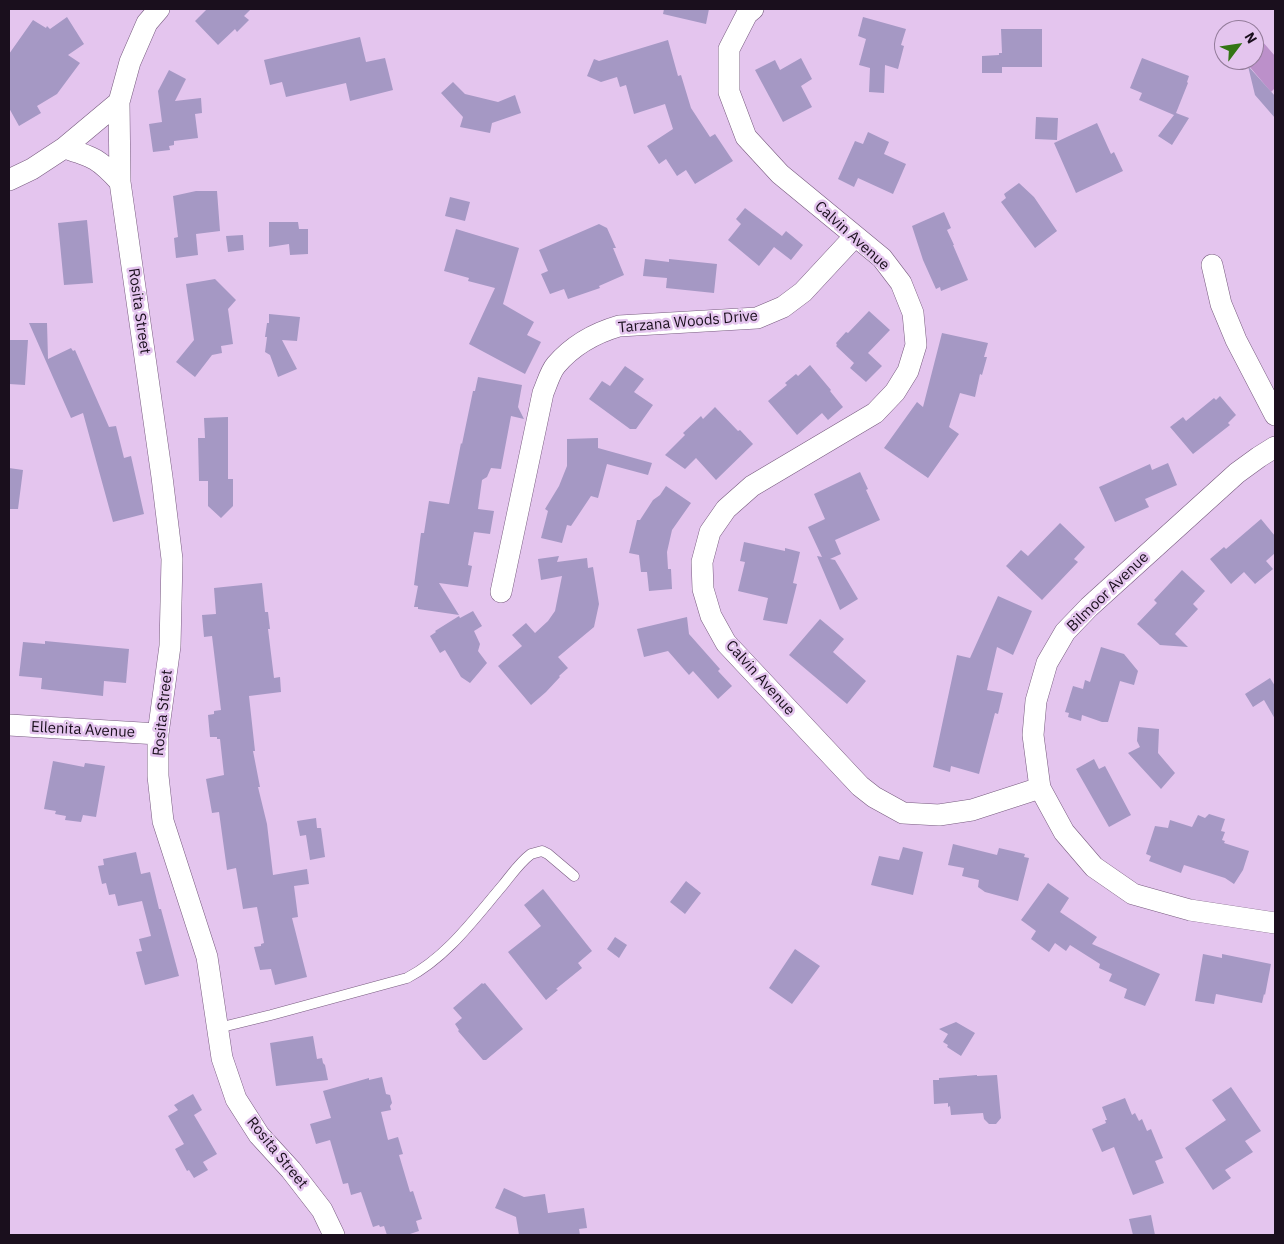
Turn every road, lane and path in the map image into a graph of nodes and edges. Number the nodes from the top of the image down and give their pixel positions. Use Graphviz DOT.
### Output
graph roads {
  1 [pos="159,9"];
  2 [pos="752,9"];
  3 [pos="118,102"];
  4 [pos="64,148"];
  5 [pos="9,180"];
  6 [pos="120,182"];
  7 [pos="855,236"];
  8 [pos="1212,265"];
  9 [pos="1275,415"];
  10 [pos="1275,447"];
  11 [pos="501,592"];
  12 [pos="9,725"];
  13 [pos="158,734"];
  14 [pos="1040,788"];
  15 [pos="574,876"];
  16 [pos="1275,923"];
  17 [pos="218,1028"];
  18 [pos="334,1235"];
  1 -- 3 [label="street"];
  2 -- 7 [label="street, Calvin Avenue"];
  3 -- 4 [label="street"];
  3 -- 6 [label="street, Rosita Street"];
  4 -- 5 [label="street"];
  4 -- 6 [label="street"];
  6 -- 13 [label="street, Rosita Street"];
  7 -- 11 [label="street, Tarzana Woods Drive"];
  7 -- 14 [label="street, Calvin Avenue"];
  8 -- 9 [label="street"];
  10 -- 14 [label="street, Bilmoor Avenue"];
  12 -- 13 [label="street, Ellenita Avenue"];
  13 -- 17 [label="street, Rosita Street"];
  14 -- 16 [label="street"];
  15 -- 17 [label="lane"];
  17 -- 18 [label="street, Rosita Street"];
}
